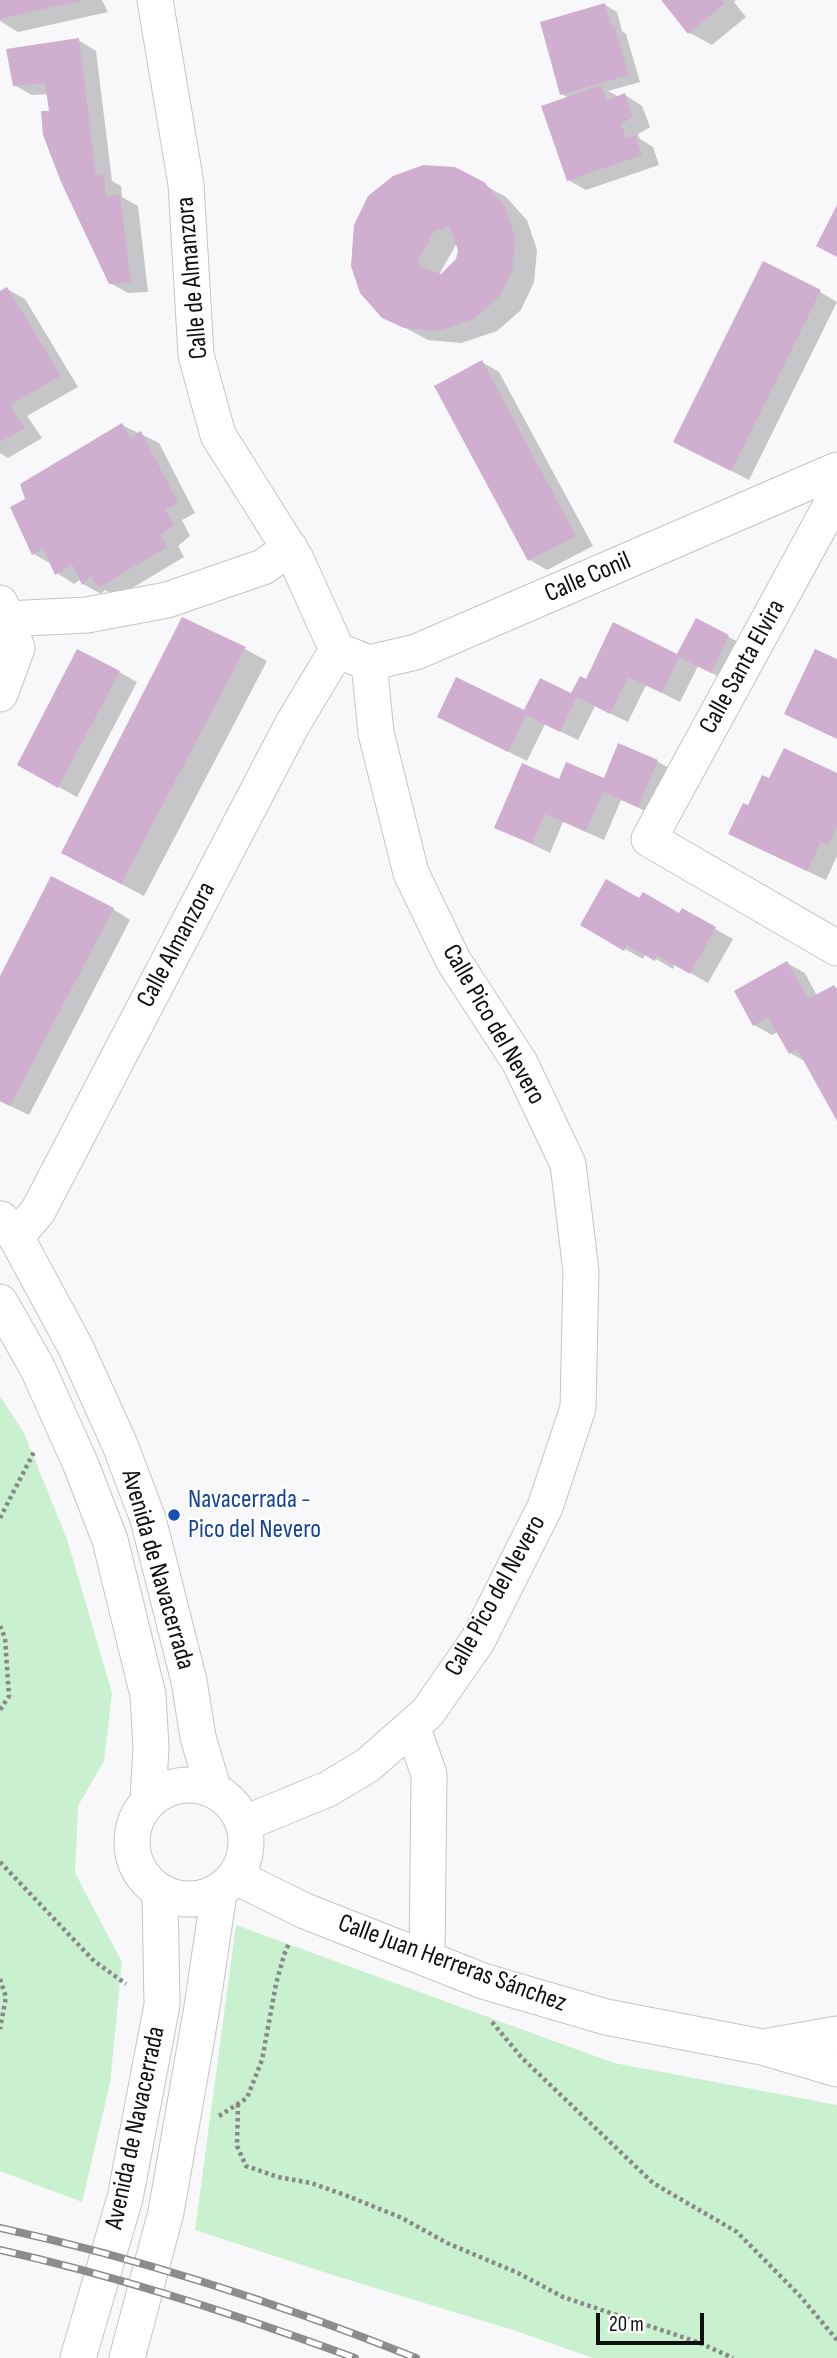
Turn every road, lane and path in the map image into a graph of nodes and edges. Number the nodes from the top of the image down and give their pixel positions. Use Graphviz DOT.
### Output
graph roads {
  1 [pos="161,0"];
  2 [pos="837,470"];
  3 [pos="837,494"];
  4 [pos="290,548"];
  5 [pos="3,611"];
  6 [pos="337,650"];
  7 [pos="369,663"];
  8 [pos="0,694"];
  9 [pos="837,948"];
  10 [pos="8,1228"];
  11 [pos="9,1317"];
  12 [pos="56,1409"];
  13 [pos="0,1515"];
  14 [pos="0,1626"];
  15 [pos="3,1638"];
  16 [pos="0,1710"];
  17 [pos="412,1726"];
  18 [pos="213,1788"];
  19 [pos="148,1800"];
  20 [pos="243,1824"];
  21 [pos="0,1862"];
  22 [pos="228,1885"];
  23 [pos="160,1893"];
  24 [pos="305,1911"];
  25 [pos="427,1959"];
  26 [pos="0,1979"];
  27 [pos="161,2009"];
  28 [pos="489,2018"];
  29 [pos="0,2028"];
  30 [pos="837,2034"];
  31 [pos="762,2047"];
  32 [pos="837,2069"];
  33 [pos="238,2104"];
  34 [pos="178,2144"];
  35 [pos="837,2340"];
  36 [pos="78,2358"];
  37 [pos="127,2358"];
  38 [pos="733,2358"];
  1 -- 4 [label="street, Calle de Almanzora"];
  2 -- 7 [label="street, Calle Conil"];
  3 -- 9 [label="street, Calle Santa Elvira"];
  4 -- 5 [label="street"];
  4 -- 6 [label="street, Calle de Almanzora"];
  5 -- 8 [label="street"];
  6 -- 7 [label="street"];
  6 -- 10 [label="street, Calle Almanzora"];
  7 -- 17 [label="street, Calle Pico del Nevero"];
  10 -- 18 [label="street, Avenida de Navacerrada"];
  11 -- 12 [label="street, Avenida de Navacerrada"];
  12 -- 13 [label="path"];
  12 -- 19 [label="street, Avenida de Navacerrada"];
  14 -- 15 [label="path"];
  15 -- 16 [label="path"];
  17 -- 20 [label="street, Calle Pico del Nevero"];
  17 -- 25 [label="street"];
  18 -- 19 [label="street"];
  18 -- 20 [label="street"];
  19 -- 23 [label="street"];
  20 -- 22 [label="street"];
  21 -- 27 [label="path"];
  22 -- 23 [label="street"];
  22 -- 24 [label="street, Calle Juan Herreras Sánchez"];
  22 -- 34 [label="street, Avenida de Navacerrada"];
  23 -- 27 [label="street, Avenida de Navacerrada"];
  24 -- 25 [label="street, Calle Juan Herreras Sánchez"];
  24 -- 33 [label="path"];
  25 -- 31 [label="street, Calle Juan Herreras Sánchez"];
  26 -- 29 [label="path"];
  27 -- 36 [label="street, Avenida de Navacerrada"];
  28 -- 35 [label="path"];
  30 -- 31 [label="street"];
  31 -- 32 [label="street, Calle Juan Herreras Sánchez"];
  33 -- 34 [label="path"];
  33 -- 38 [label="path"];
  34 -- 37 [label="street, Avenida de Navacerrada"];
}
